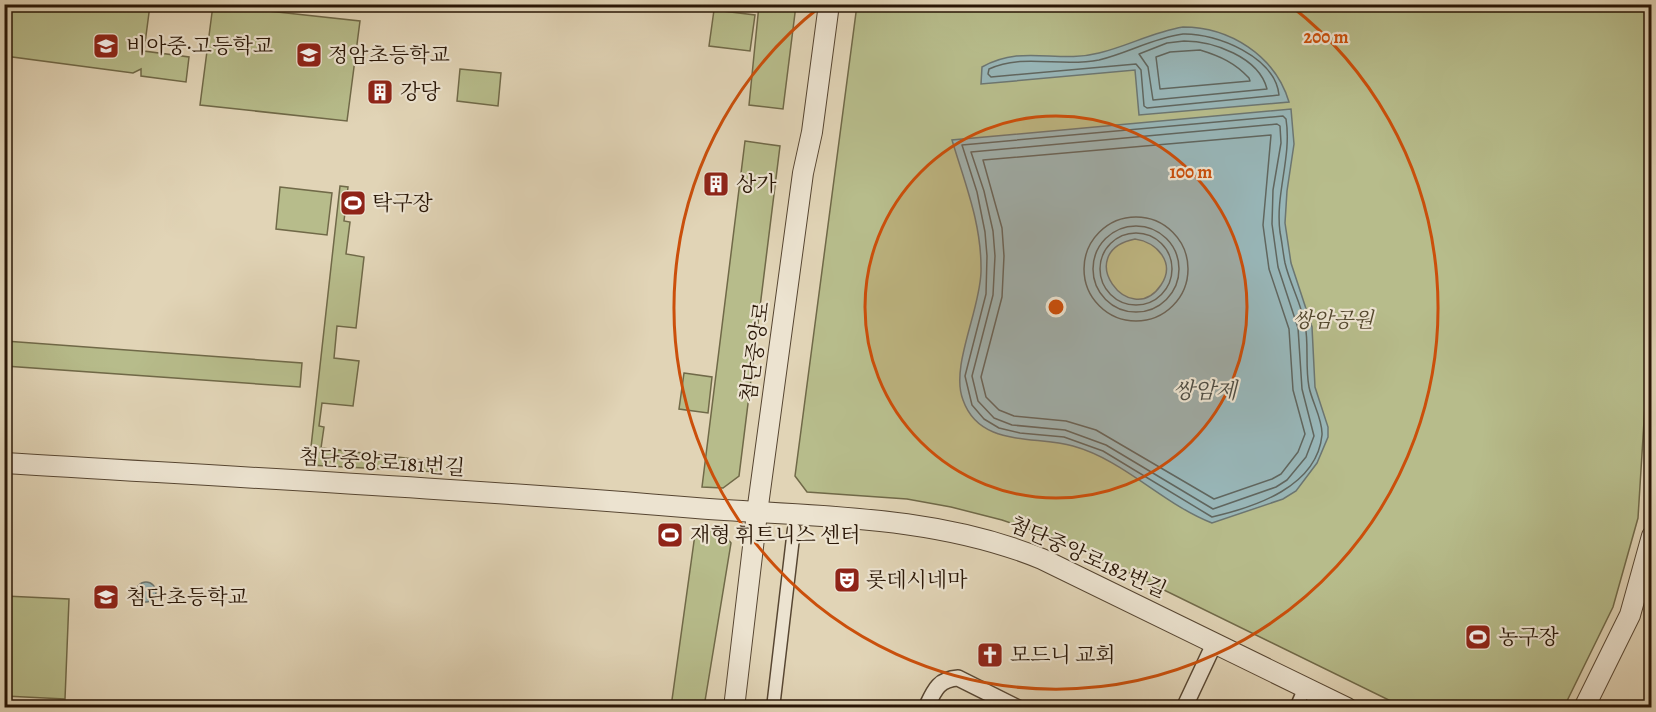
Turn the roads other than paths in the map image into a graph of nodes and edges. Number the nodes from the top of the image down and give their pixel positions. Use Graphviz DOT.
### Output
graph roads {
  1 [pos="829,4"];
  2 [pos="4,464"];
  3 [pos="757,513"];
  4 [pos="794,529"];
  5 [pos="1652,536"];
  6 [pos="1215,642"];
  7 [pos="1305,687"];
  8 [pos="739,706"];
  9 [pos="773,708"];
  10 [pos="926,708"];
  11 [pos="1018,708"];
  12 [pos="1184,708"];
  13 [pos="1296,708"];
  14 [pos="1347,708"];
  15 [pos="1584,708"];
  1 -- 3 [label="street, 첨단중앙로"];
  2 -- 3 [label="street, 첨단중앙로181번길"];
  3 -- 6 [label="street, 첨단중앙로182번길"];
  3 -- 8 [label="street, 첨단중앙로"];
  4 -- 9 [label="street"];
  5 -- 15 [label="street"];
  6 -- 7 [label="street, 첨단중앙로182번길"];
  6 -- 12 [label="street"];
  7 -- 13 [label="street"];
  7 -- 14 [label="street, 첨단중앙로182번길"];
  10 -- 11 [label="street"];
}
